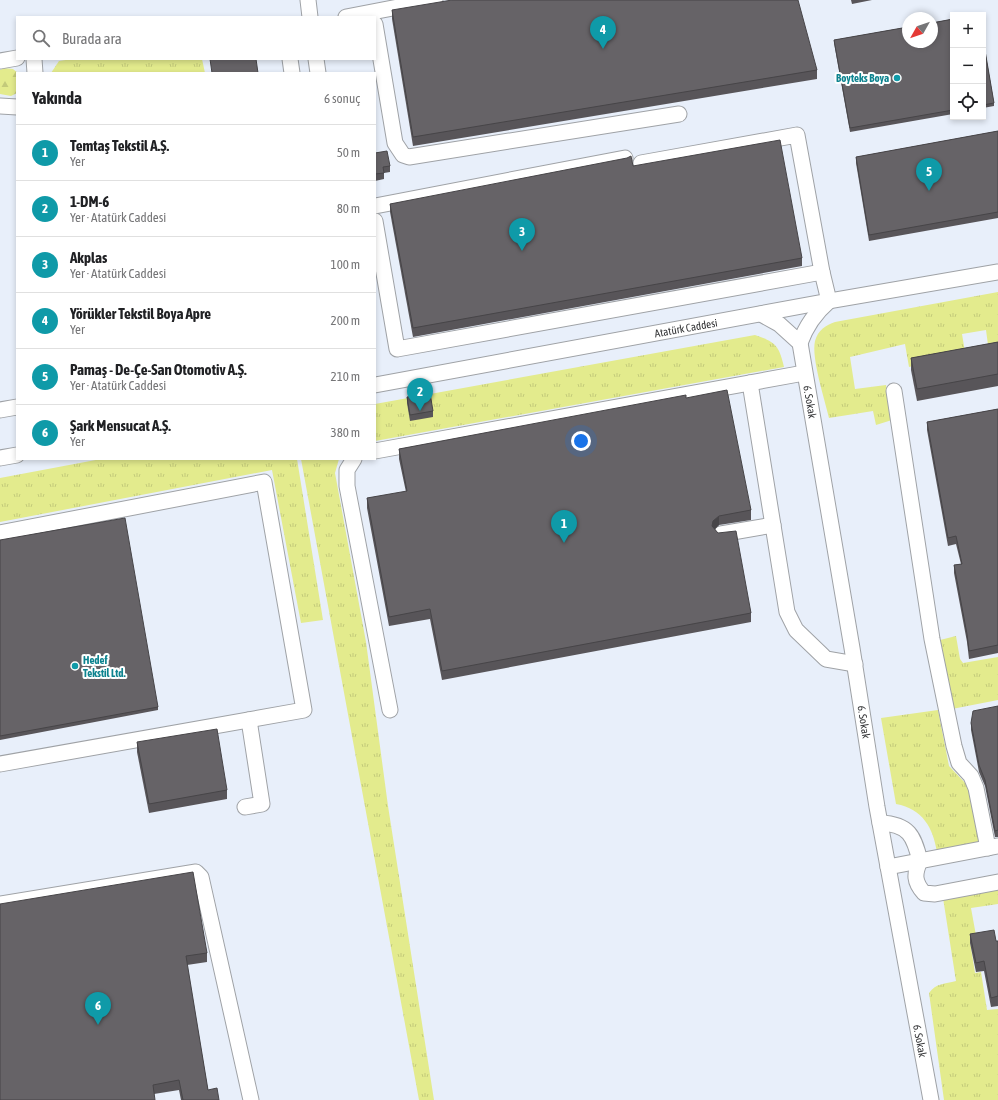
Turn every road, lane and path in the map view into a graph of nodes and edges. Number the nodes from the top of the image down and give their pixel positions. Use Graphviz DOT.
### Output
graph roads {
  1 [pos="308,0"];
  2 [pos="435,0"];
  3 [pos="310,16"];
  4 [pos="376,16"];
  5 [pos="376,29"];
  6 [pos="16,58"];
  7 [pos="34,60"];
  8 [pos="290,60"];
  9 [pos="316,60"];
  10 [pos="0,61"];
  11 [pos="35,72"];
  12 [pos="292,72"];
  13 [pos="318,72"];
  14 [pos="0,106"];
  15 [pos="16,106"];
  16 [pos="678,114"];
  17 [pos="625,158"];
  18 [pos="641,163"];
  19 [pos="376,206"];
  20 [pos="376,227"];
  21 [pos="822,272"];
  22 [pos="998,272"];
  23 [pos="829,301"];
  24 [pos="761,314"];
  25 [pos="800,343"];
  26 [pos="804,373"];
  27 [pos="750,383"];
  28 [pos="376,385"];
  29 [pos="894,391"];
  30 [pos="16,407"];
  31 [pos="0,410"];
  32 [pos="376,451"];
  33 [pos="16,455"];
  34 [pos="0,458"];
  35 [pos="353,460"];
  36 [pos="773,525"];
  37 [pos="0,533"];
  38 [pos="721,534"];
  39 [pos="855,664"];
  40 [pos="390,710"];
  41 [pos="249,720"];
  42 [pos="0,764"];
  43 [pos="245,807"];
  44 [pos="880,823"];
  45 [pos="993,847"];
  46 [pos="920,861"];
  47 [pos="888,868"];
  48 [pos="998,882"];
  49 [pos="0,904"];
  50 [pos="251,1100"];
  51 [pos="931,1100"];
  1 -- 3 [label="street"];
  2 -- 4 [label="street"];
  5 -- 16 [label="street"];
  6 -- 10 [label="street"];
  7 -- 11 [label="street"];
  8 -- 12 [label="street"];
  9 -- 13 [label="street"];
  14 -- 15 [label="street"];
  17 -- 19 [label="street"];
  18 -- 21 [label="street"];
  20 -- 21 [label="street"];
  21 -- 23 [label="street"];
  22 -- 23 [label="street, Atatürk Caddesi"];
  23 -- 24 [label="street, Atatürk Caddesi"];
  23 -- 25 [label="street"];
  24 -- 25 [label="street"];
  24 -- 28 [label="street, Atatürk Caddesi"];
  25 -- 26 [label="street, 6. Sokak"];
  26 -- 27 [label="street"];
  26 -- 39 [label="street, 6. Sokak"];
  27 -- 32 [label="street"];
  27 -- 36 [label="street"];
  29 -- 45 [label="street"];
  30 -- 31 [label="street"];
  33 -- 34 [label="street"];
  35 -- 40 [label="street"];
  36 -- 38 [label="street"];
  36 -- 39 [label="street"];
  37 -- 41 [label="street"];
  39 -- 44 [label="street, 6. Sokak"];
  41 -- 42 [label="street"];
  41 -- 43 [label="street"];
  44 -- 46 [label="street"];
  44 -- 47 [label="street, 6. Sokak"];
  45 -- 46 [label="street"];
  46 -- 47 [label="street"];
  46 -- 48 [label="street"];
  47 -- 51 [label="street, 6. Sokak"];
  49 -- 50 [label="street"];
}
